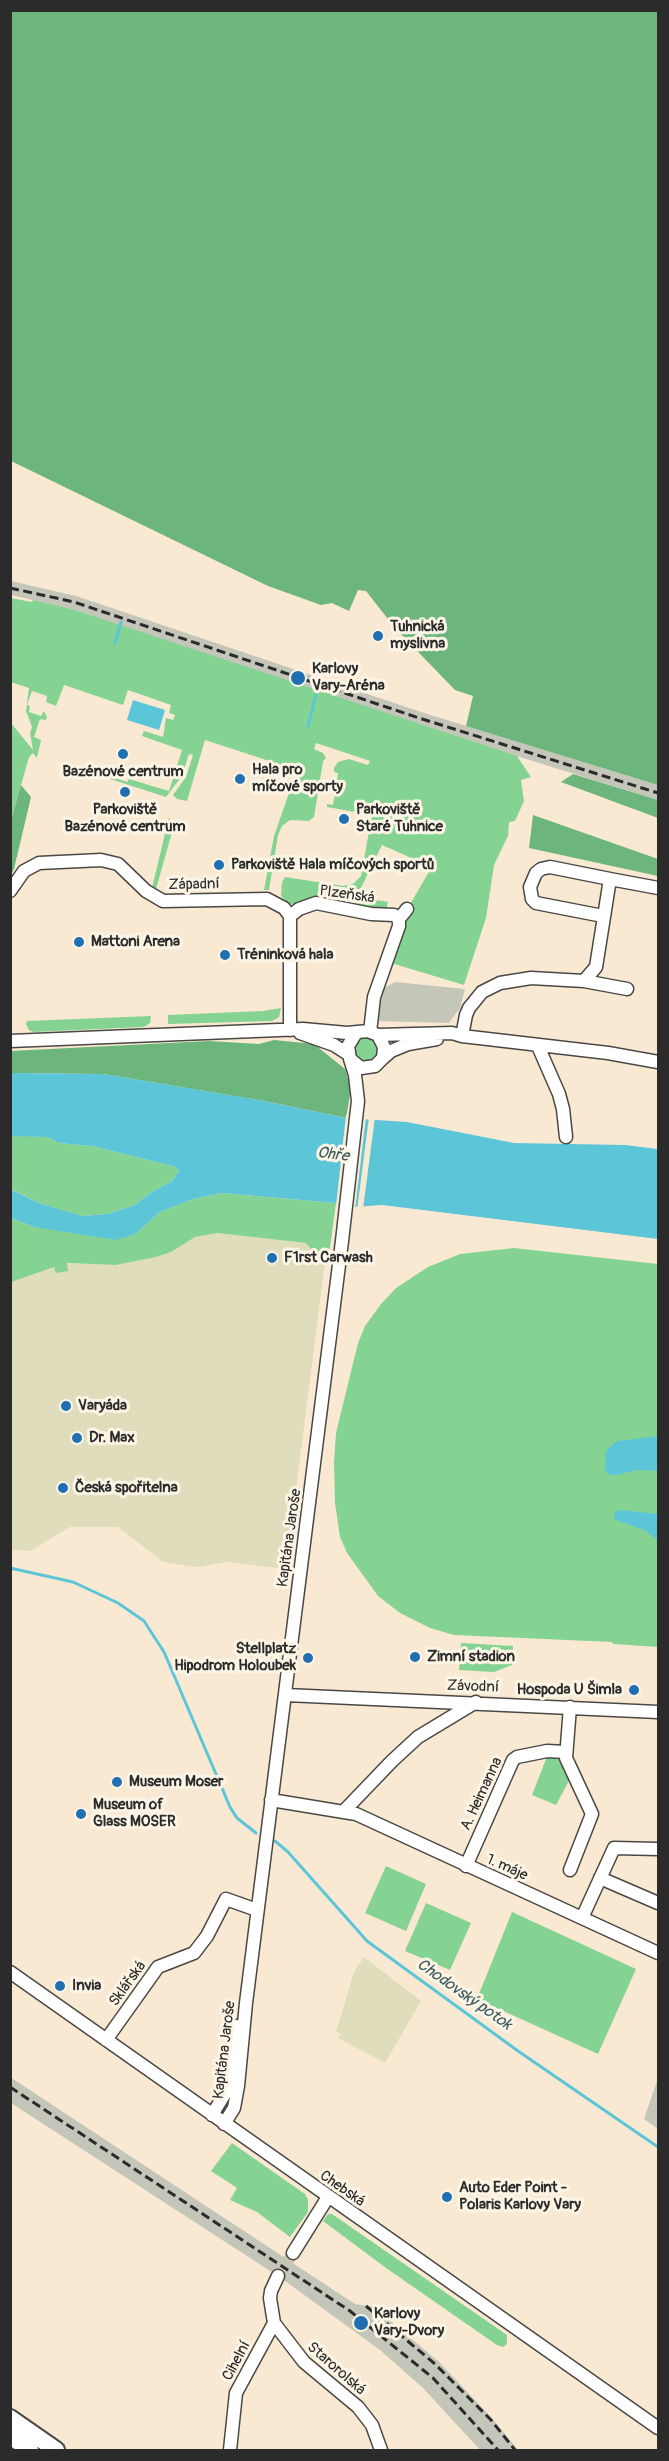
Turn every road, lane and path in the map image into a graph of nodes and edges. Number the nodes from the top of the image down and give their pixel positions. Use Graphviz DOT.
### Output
graph roads {
  1 [pos="610,879"];
  2 [pos="658,888"];
  3 [pos="10,891"];
  4 [pos="290,916"];
  5 [pos="603,916"];
  6 [pos="584,981"];
  7 [pos="627,989"];
  8 [pos="290,1030"];
  9 [pos="357,1033"];
  10 [pos="374,1034"];
  11 [pos="462,1036"];
  12 [pos="10,1041"];
  13 [pos="538,1046"];
  14 [pos="349,1057"];
  15 [pos="379,1062"];
  16 [pos="658,1062"];
  17 [pos="358,1101"];
  18 [pos="566,1137"];
  19 [pos="286,1695"];
  20 [pos="476,1702"];
  21 [pos="570,1707"];
  22 [pos="658,1712"];
  23 [pos="566,1752"];
  24 [pos="271,1800"];
  25 [pos="344,1811"];
  26 [pos="658,1849"];
  27 [pos="466,1866"];
  28 [pos="570,1870"];
  29 [pos="600,1878"];
  30 [pos="658,1903"];
  31 [pos="257,1910"];
  32 [pos="582,1918"];
  33 [pos="658,1953"];
  34 [pos="10,1972"];
  35 [pos="249,1977"];
  36 [pos="106,2040"];
  37 [pos="212,2115"];
  38 [pos="224,2124"];
  39 [pos="328,2197"];
  40 [pos="293,2253"];
  41 [pos="278,2276"];
  42 [pos="274,2323"];
  43 [pos="10,2418"];
  44 [pos="658,2428"];
  45 [pos="10,2436"];
  46 [pos="30,2451"];
  47 [pos="56,2451"];
  48 [pos="230,2451"];
  49 [pos="381,2451"];
  1 -- 2 [label="street"];
  1 -- 5 [label="street"];
  1 -- 5 [label="street"];
  3 -- 4 [label="street, Západní"];
  4 -- 8 [label="street"];
  4 -- 10 [label="street, Plzeňská"];
  5 -- 6 [label="street"];
  6 -- 7 [label="street"];
  6 -- 11 [label="street"];
  8 -- 9 [label="street"];
  8 -- 12 [label="street"];
  8 -- 14 [label="street"];
  9 -- 10 [label="street"];
  9 -- 14 [label="street"];
  10 -- 11 [label="street"];
  10 -- 15 [label="street"];
  11 -- 13 [label="street"];
  11 -- 15 [label="street"];
  13 -- 16 [label="street"];
  13 -- 18 [label="street"];
  14 -- 15 [label="street"];
  14 -- 17 [label="street, Kapitána Jaroše"];
  15 -- 17 [label="street, Kapitána Jaroše"];
  17 -- 19 [label="street, Kapitána Jaroše"];
  19 -- 20 [label="street, Závodní"];
  19 -- 24 [label="street, Kapitána Jaroše"];
  20 -- 21 [label="street, Závodní"];
  20 -- 25 [label="street"];
  21 -- 22 [label="street, Závodní"];
  21 -- 23 [label="street"];
  23 -- 27 [label="street, A. Heimanna"];
  23 -- 28 [label="street"];
  24 -- 25 [label="street, 1. máje"];
  24 -- 31 [label="street, Kapitána Jaroše"];
  25 -- 27 [label="street, 1. máje"];
  26 -- 29 [label="street"];
  27 -- 32 [label="street, 1. máje"];
  29 -- 30 [label="street"];
  29 -- 32 [label="street"];
  31 -- 35 [label="street, Kapitána Jaroše"];
  31 -- 36 [label="street, Sklářská"];
  32 -- 33 [label="street, 1. máje"];
  34 -- 36 [label="street, Chebská"];
  35 -- 37 [label="street, Kapitána Jaroše"];
  35 -- 38 [label="street, Kapitána Jaroše"];
  36 -- 37 [label="street, Chebská"];
  37 -- 38 [label="street, Chebská"];
  38 -- 39 [label="street, Chebská"];
  39 -- 40 [label="street"];
  39 -- 44 [label="street, Chebská"];
  41 -- 42 [label="street"];
  42 -- 48 [label="street, Cihelní"];
  42 -- 49 [label="street, Starorolská"];
  43 -- 47 [label="highway"];
  45 -- 46 [label="highway"];
}
